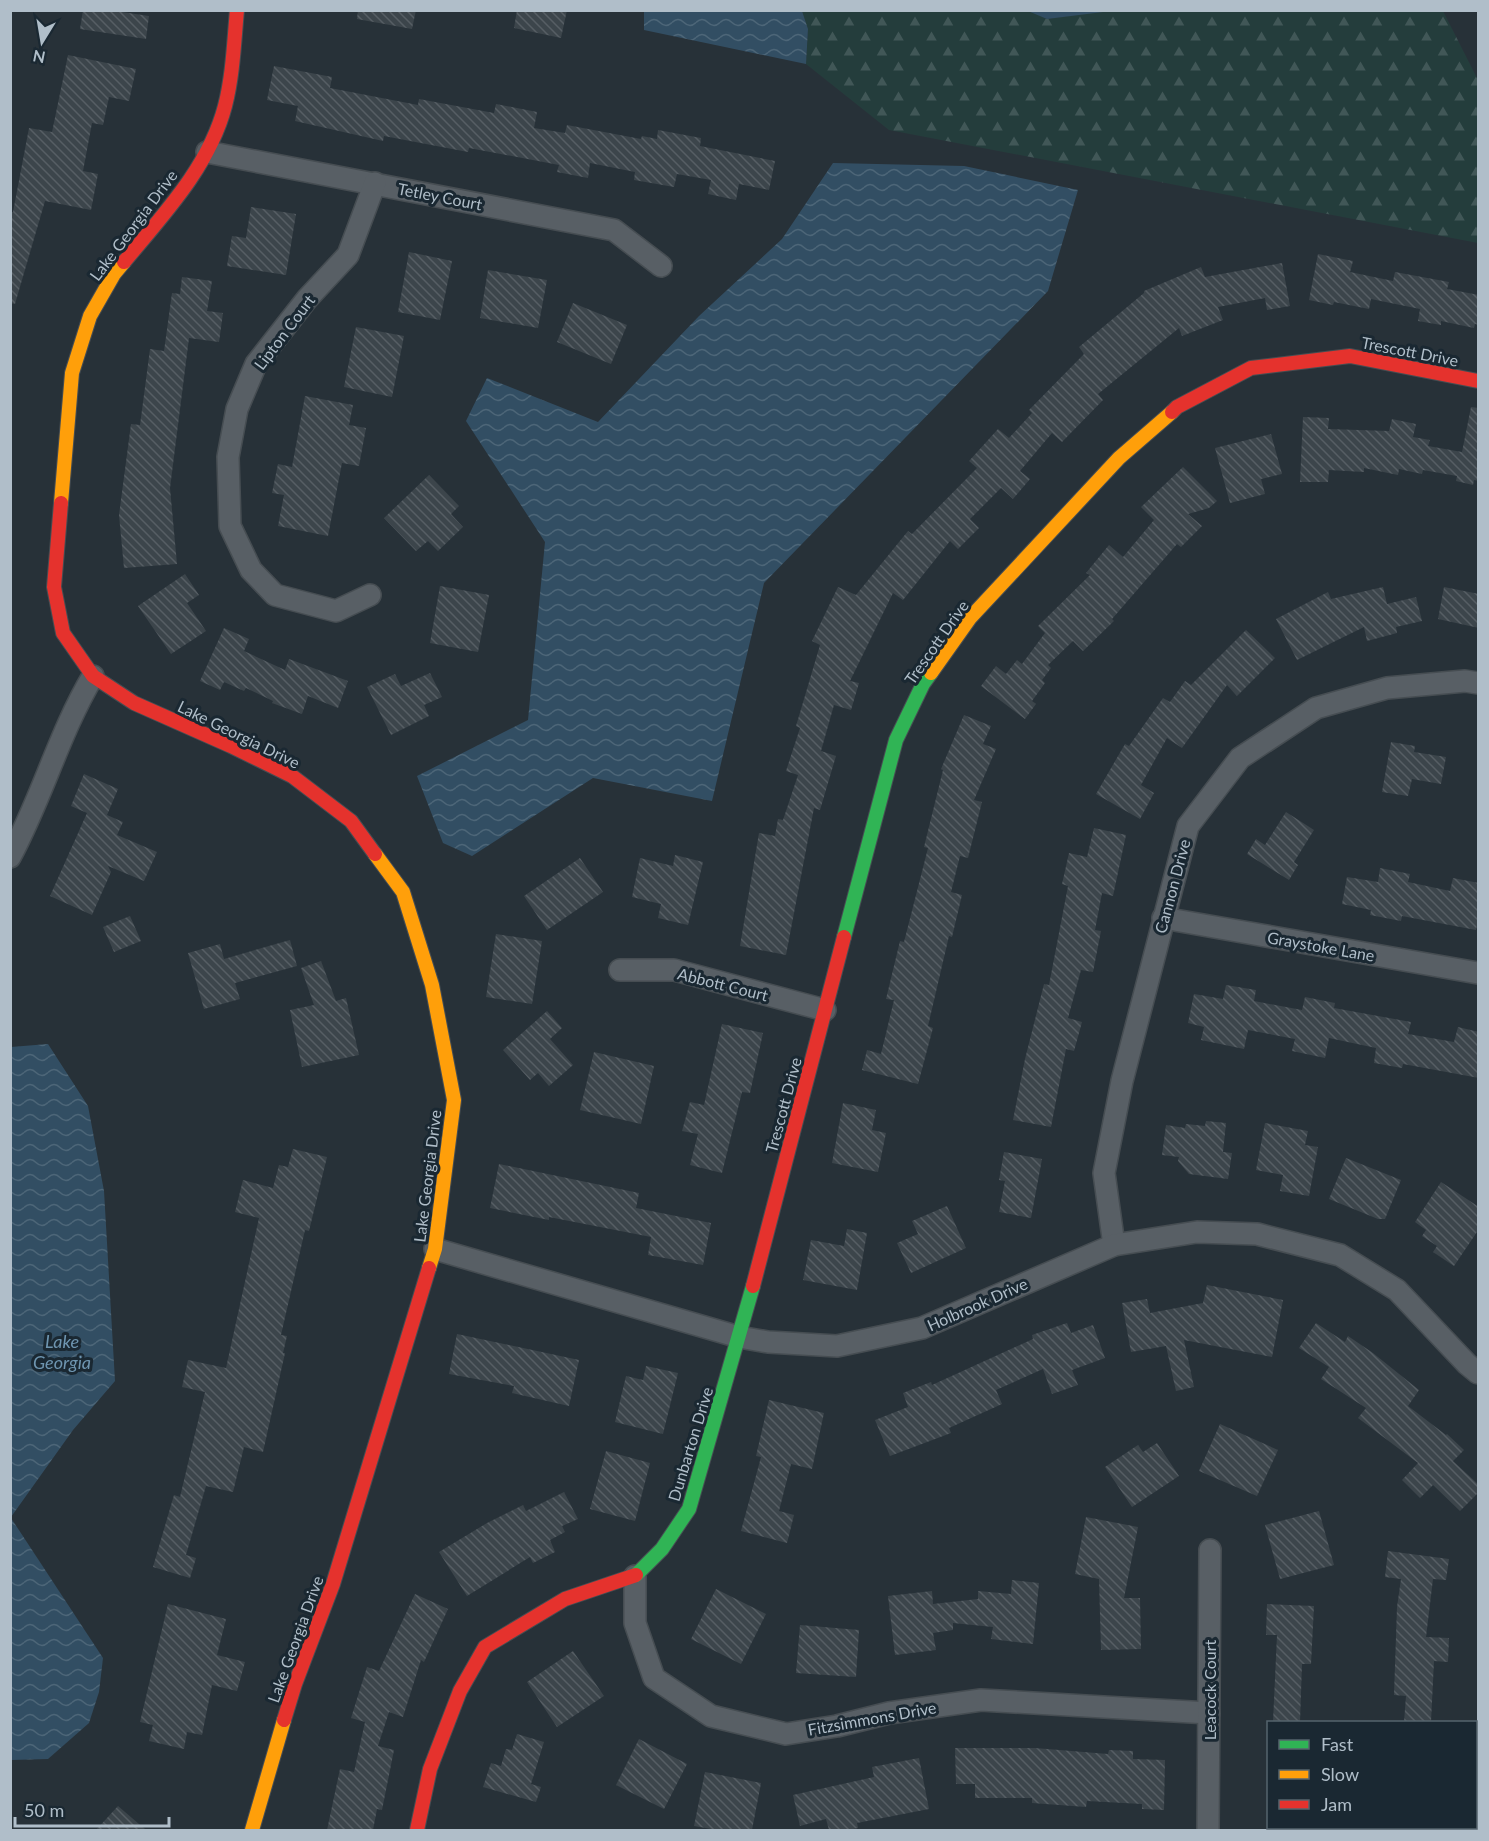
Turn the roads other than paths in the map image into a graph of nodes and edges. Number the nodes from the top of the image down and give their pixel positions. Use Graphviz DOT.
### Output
graph roads {
  1 [pos="237,10"];
  2 [pos="207,152"];
  3 [pos="375,183"];
  4 [pos="662,266"];
  5 [pos="1479,381"];
  6 [pos="370,595"];
  7 [pos="93,676"];
  8 [pos="1479,683"];
  9 [pos="10,857"];
  10 [pos="1163,918"];
  11 [pos="620,970"];
  12 [pos="1479,973"];
  13 [pos="825,1010"];
  14 [pos="1114,1245"];
  15 [pos="435,1249"];
  16 [pos="739,1337"];
  17 [pos="1479,1373"];
  18 [pos="1210,1550"];
  19 [pos="634,1576"];
  20 [pos="1209,1713"];
  21 [pos="252,1830"];
  22 [pos="417,1830"];
  23 [pos="1208,1830"];
  1 -- 2 [label="street, Lake Georgia Drive"];
  2 -- 3 [label="street, Tetley Court"];
  2 -- 7 [label="street, Lake Georgia Drive"];
  3 -- 4 [label="street, Tetley Court"];
  3 -- 6 [label="street, Lipton Court"];
  5 -- 13 [label="street, Trescott Drive"];
  7 -- 9 [label="street"];
  7 -- 15 [label="street, Lake Georgia Drive"];
  8 -- 10 [label="street, Cannon Drive"];
  10 -- 12 [label="street, Graystoke Lane"];
  10 -- 14 [label="street, Cannon Drive"];
  11 -- 13 [label="street, Abbott Court"];
  13 -- 16 [label="street, Trescott Drive"];
  14 -- 16 [label="street, Holbrook Drive"];
  14 -- 17 [label="street, Holbrook Drive"];
  15 -- 16 [label="street, Holbrook Drive"];
  15 -- 21 [label="street, Lake Georgia Drive"];
  16 -- 19 [label="street, Dunbarton Drive"];
  18 -- 20 [label="street, Leacock Court"];
  19 -- 20 [label="street, Fitzsimmons Drive"];
  19 -- 22 [label="street, Dunbarton Drive"];
  20 -- 23 [label="street, Leacock Court"];
}
